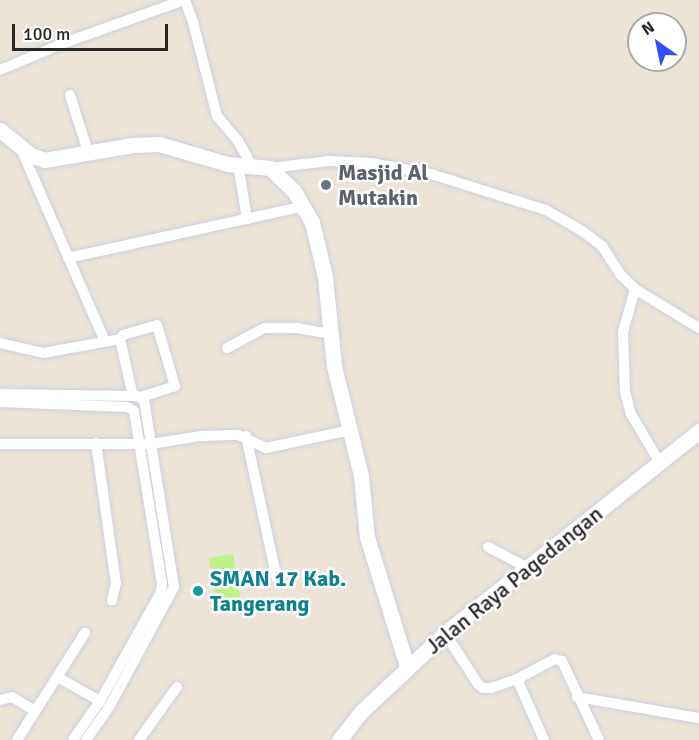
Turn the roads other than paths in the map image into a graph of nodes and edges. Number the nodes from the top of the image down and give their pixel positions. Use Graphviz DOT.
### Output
graph roads {
  1 [pos="184,0"];
  2 [pos="156,5"];
  3 [pos="0,70"];
  4 [pos="70,95"];
  5 [pos="0,130"];
  6 [pos="20,147"];
  7 [pos="88,152"];
  8 [pos="244,164"];
  9 [pos="270,168"];
  10 [pos="304,206"];
  11 [pos="247,219"];
  12 [pos="68,258"];
  13 [pos="635,289"];
  14 [pos="699,328"];
  15 [pos="331,334"];
  16 [pos="120,339"];
  17 [pos="105,341"];
  18 [pos="0,343"];
  19 [pos="227,348"];
  20 [pos="0,394"];
  21 [pos="137,396"];
  22 [pos="0,402"];
  23 [pos="351,430"];
  24 [pos="699,431"];
  25 [pos="246,436"];
  26 [pos="96,443"];
  27 [pos="0,444"];
  28 [pos="146,444"];
  29 [pos="660,463"];
  30 [pos="488,547"];
  31 [pos="528,568"];
  32 [pos="277,579"];
  33 [pos="112,601"];
  34 [pos="85,633"];
  35 [pos="445,633"];
  36 [pos="407,666"];
  37 [pos="59,678"];
  38 [pos="517,679"];
  39 [pos="177,687"];
  40 [pos="577,697"];
  41 [pos="0,700"];
  42 [pos="100,701"];
  43 [pos="35,711"];
  44 [pos="699,718"];
  45 [pos="344,737"];
  46 [pos="17,740"];
  47 [pos="73,740"];
  48 [pos="86,740"];
  49 [pos="139,740"];
  50 [pos="544,740"];
  51 [pos="598,740"];
  1 -- 2 [label="street"];
  1 -- 8 [label="street"];
  2 -- 3 [label="street"];
  4 -- 7 [label="street"];
  5 -- 6 [label="street"];
  6 -- 7 [label="street"];
  6 -- 12 [label="street"];
  7 -- 8 [label="street"];
  8 -- 9 [label="street"];
  8 -- 11 [label="street"];
  9 -- 10 [label="street"];
  9 -- 13 [label="street"];
  10 -- 11 [label="street"];
  10 -- 15 [label="street"];
  11 -- 12 [label="street"];
  12 -- 17 [label="street"];
  13 -- 14 [label="street"];
  13 -- 29 [label="street"];
  15 -- 19 [label="street"];
  15 -- 23 [label="street"];
  16 -- 17 [label="street"];
  16 -- 21 [label="street"];
  16 -- 21 [label="street"];
  17 -- 18 [label="street"];
  20 -- 21 [label="street"];
  21 -- 28 [label="street"];
  22 -- 28 [label="street"];
  23 -- 25 [label="street"];
  23 -- 36 [label="street"];
  24 -- 29 [label="street, Jalan Raya Pagedangan"];
  25 -- 28 [label="street"];
  25 -- 32 [label="street"];
  26 -- 27 [label="street"];
  26 -- 28 [label="street"];
  26 -- 33 [label="street"];
  28 -- 42 [label="street"];
  28 -- 48 [label="street"];
  29 -- 31 [label="street, Jalan Raya Pagedangan"];
  30 -- 31 [label="street"];
  31 -- 35 [label="street, Jalan Raya Pagedangan"];
  34 -- 37 [label="street"];
  35 -- 36 [label="street, Jalan Raya Pagedangan"];
  35 -- 38 [label="street"];
  36 -- 45 [label="street, Jalan Raya Pagedangan"];
  37 -- 42 [label="street"];
  37 -- 43 [label="street"];
  38 -- 40 [label="street"];
  38 -- 50 [label="street"];
  39 -- 49 [label="street"];
  40 -- 44 [label="street"];
  40 -- 51 [label="street"];
  41 -- 43 [label="street"];
  42 -- 47 [label="street"];
  43 -- 46 [label="street"];
}
